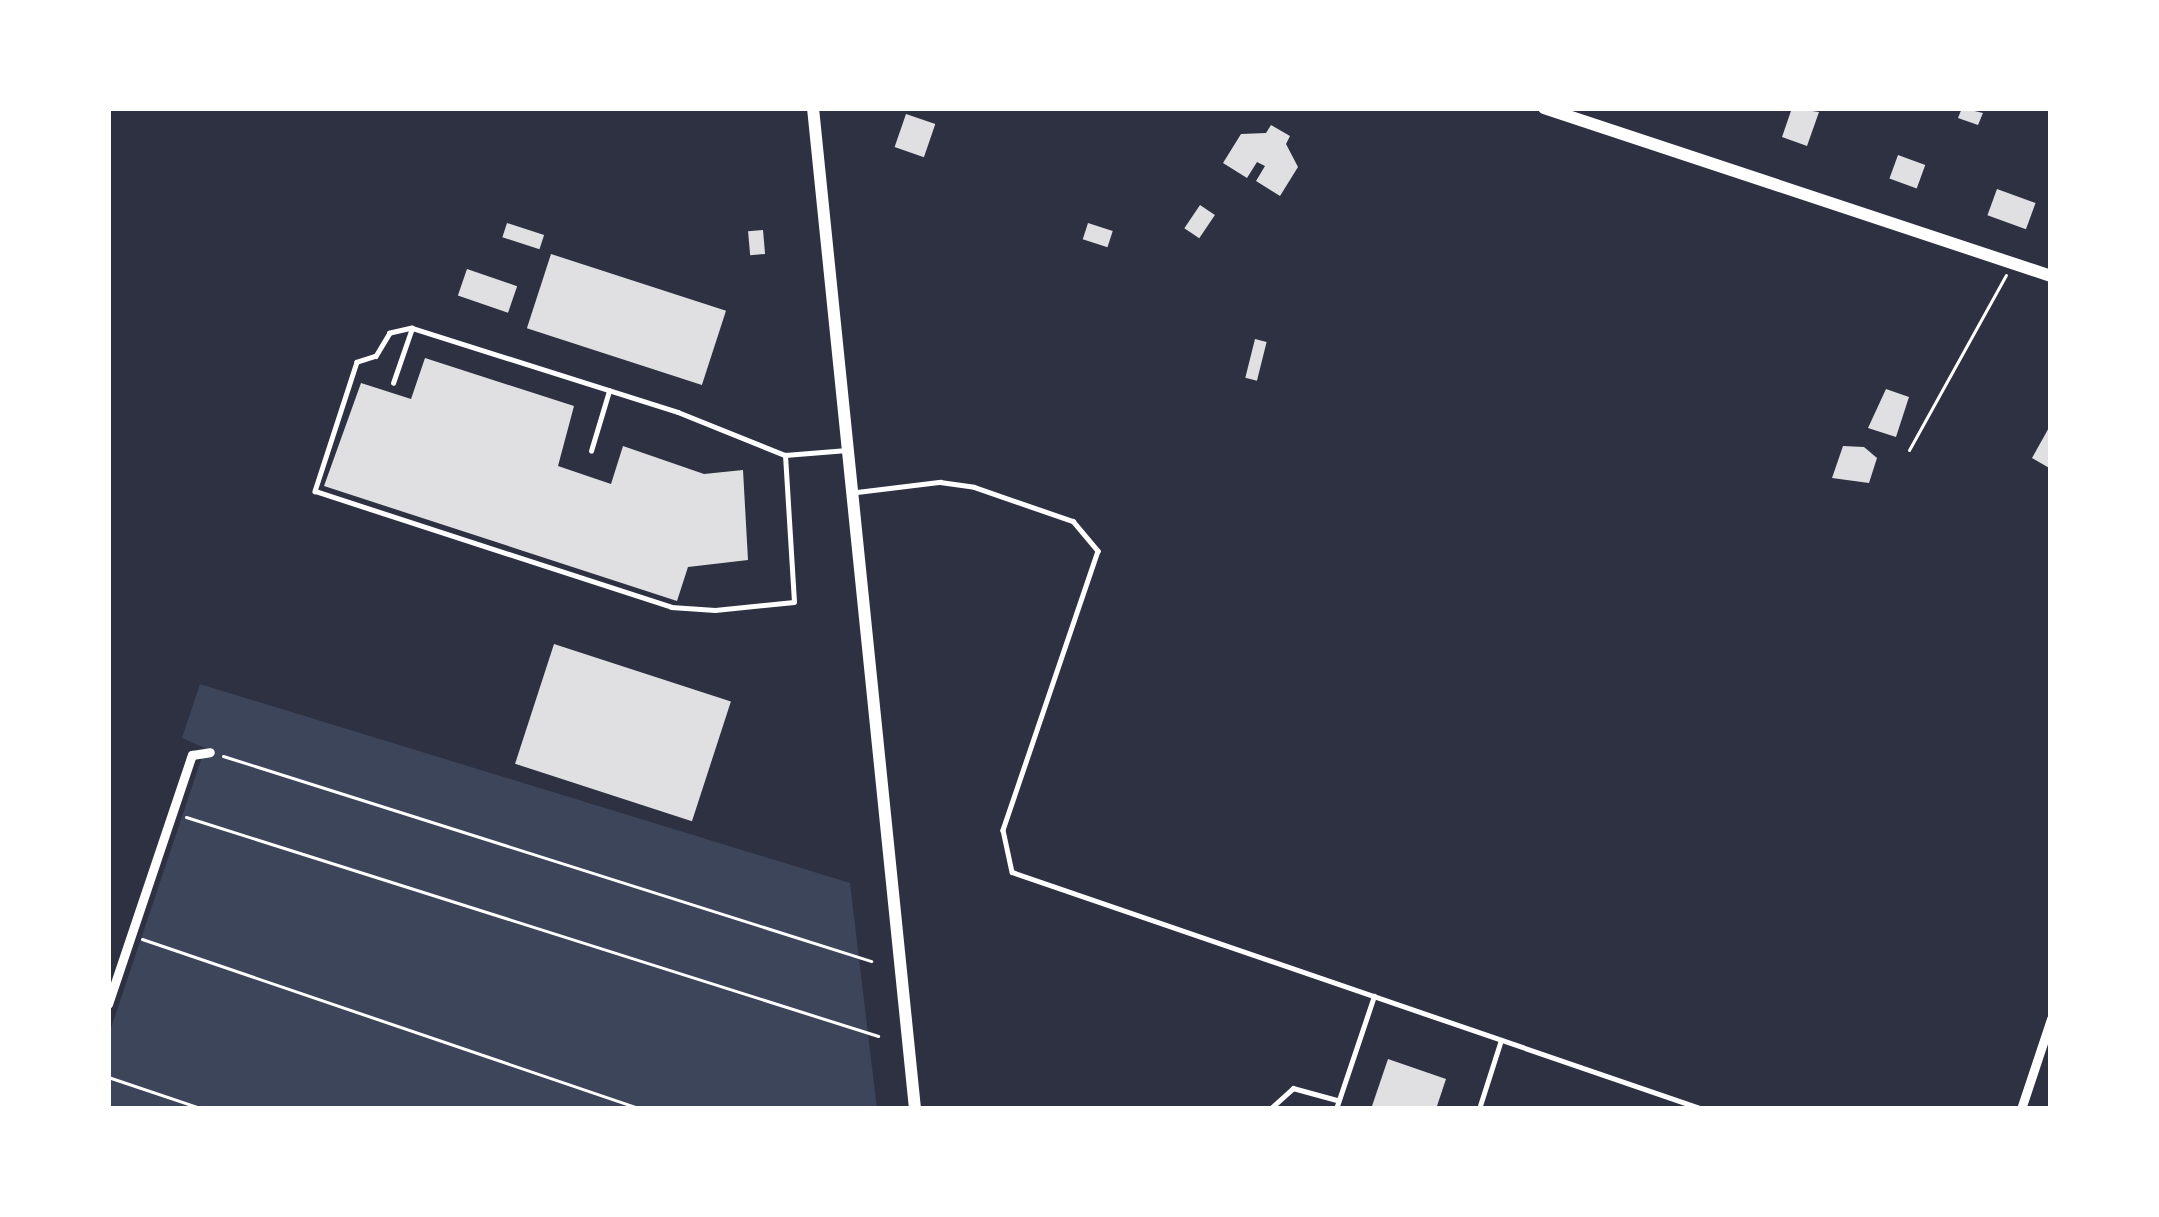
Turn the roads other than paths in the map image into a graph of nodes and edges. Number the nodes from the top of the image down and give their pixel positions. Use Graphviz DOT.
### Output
graph roads {
  1 [pos="813,108"];
  2 [pos="1544,108"];
  3 [pos="2051,276"];
  4 [pos="412,328"];
  5 [pos="393,383"];
  6 [pos="609,391"];
  7 [pos="847,450"];
  8 [pos="591,451"];
  9 [pos="785,455"];
  10 [pos="852,493"];
  11 [pos="210,752"];
  12 [pos="1374,996"];
  13 [pos="108,1004"];
  14 [pos="2051,1019"];
  15 [pos="1502,1039"];
  16 [pos="2046,1052"];
  17 [pos="1339,1101"];
  18 [pos="1699,1108"];
  19 [pos="915,1109"];
  20 [pos="1270,1109"];
  21 [pos="1336,1109"];
  22 [pos="1479,1109"];
  23 [pos="2021,1109"];
  1 -- 7 [label="street"];
  2 -- 3 [label="street"];
  4 -- 5 [label="lane"];
  4 -- 6 [label="lane"];
  4 -- 9 [label="lane"];
  6 -- 8 [label="lane"];
  6 -- 9 [label="lane"];
  7 -- 9 [label="lane"];
  7 -- 10 [label="street"];
  10 -- 12 [label="lane"];
  10 -- 19 [label="street"];
  11 -- 13 [label="street"];
  12 -- 15 [label="lane"];
  12 -- 17 [label="lane"];
  14 -- 16 [label="street"];
  15 -- 18 [label="lane"];
  15 -- 22 [label="lane"];
  16 -- 23 [label="street"];
  17 -- 20 [label="lane"];
  17 -- 21 [label="lane"];
}
